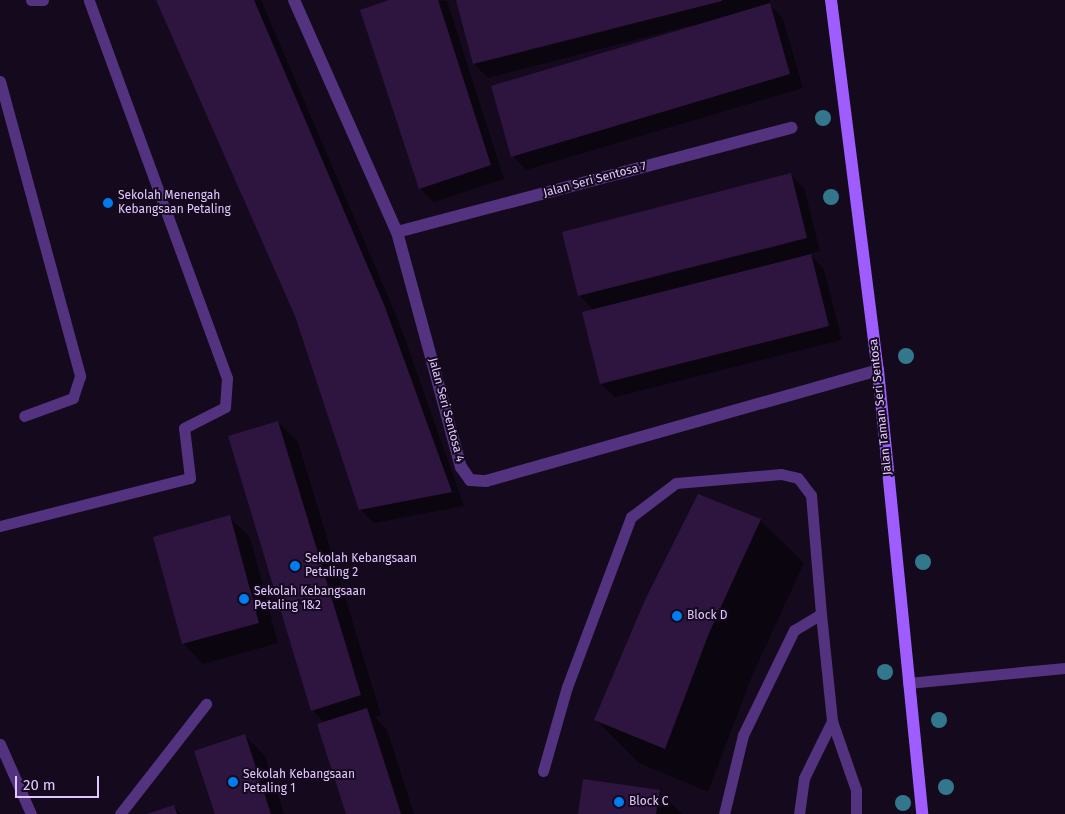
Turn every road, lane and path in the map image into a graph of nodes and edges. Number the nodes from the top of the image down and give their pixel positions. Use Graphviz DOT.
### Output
graph roads {
  1 [pos="31,0"];
  2 [pos="43,0"];
  3 [pos="89,0"];
  4 [pos="294,0"];
  5 [pos="831,0"];
  6 [pos="0,81"];
  7 [pos="792,128"];
  8 [pos="397,232"];
  9 [pos="878,370"];
  10 [pos="24,416"];
  11 [pos="0,526"];
  12 [pos="821,614"];
  13 [pos="1065,668"];
  14 [pos="908,684"];
  15 [pos="206,704"];
  16 [pos="832,721"];
  17 [pos="0,744"];
  18 [pos="543,771"];
  19 [pos="31,814"];
  20 [pos="120,814"];
  21 [pos="724,814"];
  22 [pos="799,814"];
  23 [pos="856,814"];
  24 [pos="922,814"];
  1 -- 2 [label="lane"];
  3 -- 11 [label="lane"];
  4 -- 8 [label="street, Jalan Seri Sentosa 4"];
  5 -- 9 [label="main road, Jalan Taman Seri Sentosa"];
  6 -- 10 [label="lane"];
  7 -- 8 [label="street, Jalan Seri Sentosa 7"];
  8 -- 9 [label="street, Jalan Seri Sentosa 4"];
  9 -- 14 [label="main road, Jalan Taman Seri Sentosa"];
  12 -- 16 [label="lane"];
  12 -- 18 [label="lane"];
  12 -- 21 [label="lane"];
  13 -- 14 [label="lane"];
  14 -- 24 [label="main road, Jalan Taman Seri Sentosa"];
  15 -- 20 [label="lane"];
  16 -- 22 [label="lane"];
  16 -- 23 [label="lane"];
  17 -- 19 [label="lane"];
}
